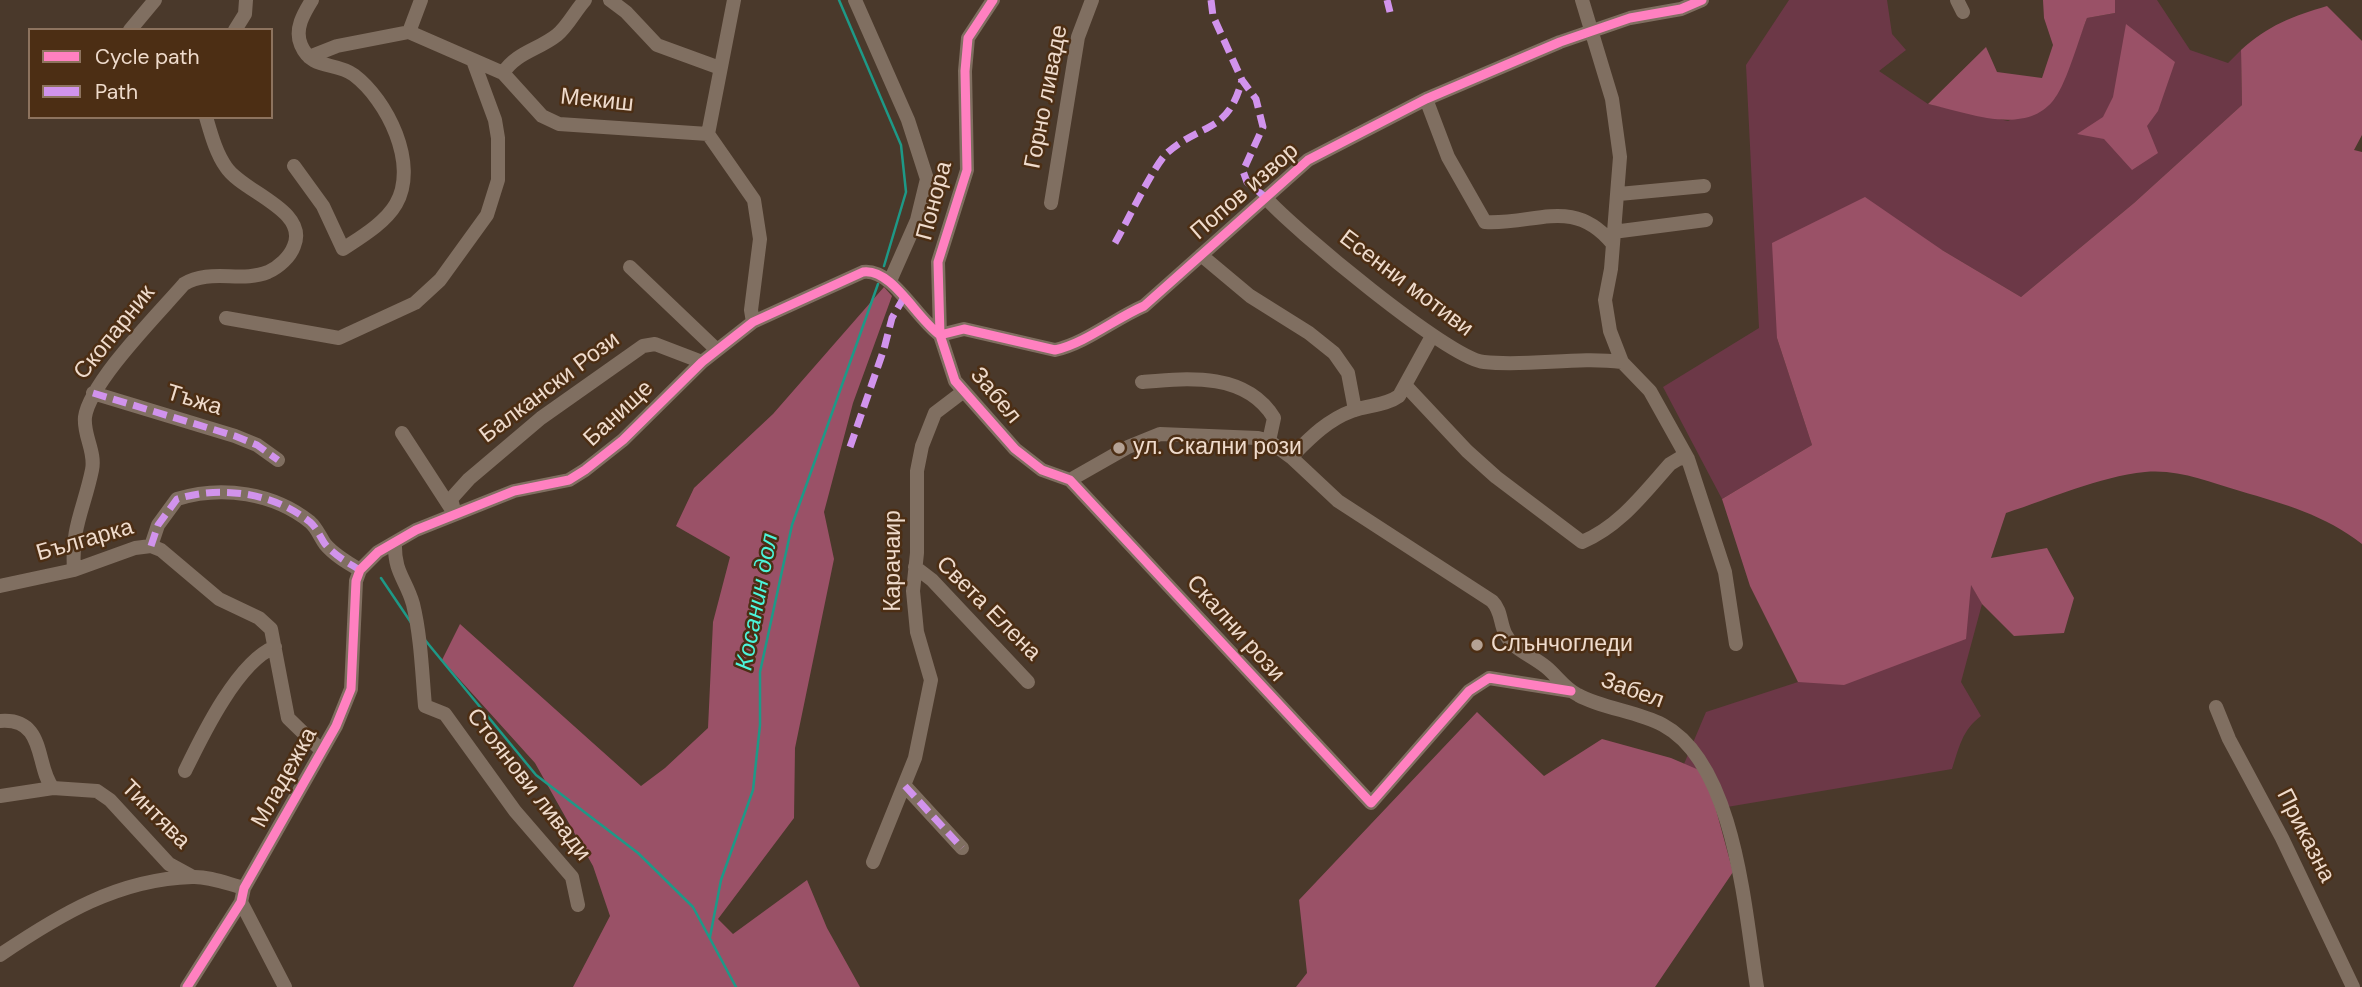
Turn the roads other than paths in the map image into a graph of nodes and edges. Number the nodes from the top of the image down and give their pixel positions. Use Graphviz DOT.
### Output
graph roads {
  1 [pos="155,0"];
  2 [pos="246,0"];
  3 [pos="312,0"];
  4 [pos="421,0"];
  5 [pos="585,0"];
  6 [pos="610,0"];
  7 [pos="734,0"];
  8 [pos="855,0"];
  9 [pos="993,0"];
  10 [pos="1092,0"];
  11 [pos="1582,0"];
  12 [pos="1702,0"];
  13 [pos="629,6"];
  14 [pos="132,28"];
  15 [pos="236,28"];
  16 [pos="1592,30"];
  17 [pos="409,33"];
  18 [pos="309,57"];
  19 [pos="474,63"];
  20 [pos="720,68"];
  21 [pos="503,73"];
  22 [pos="1426,99"];
  23 [pos="207,119"];
  24 [pos="708,134"];
  25 [pos="294,166"];
  26 [pos="1704,186"];
  27 [pos="1619,194"];
  28 [pos="1265,197"];
  29 [pos="1051,203"];
  30 [pos="1706,220"];
  31 [pos="1612,237"];
  32 [pos="1201,256"];
  33 [pos="630,267"];
  34 [pos="890,281"];
  35 [pos="226,318"];
  36 [pos="753,322"];
  37 [pos="940,335"];
  38 [pos="1432,336"];
  39 [pos="717,350"];
  40 [pos="702,362"];
  41 [pos="1622,362"];
  42 [pos="1142,382"];
  43 [pos="1406,386"];
  44 [pos="964,391"];
  45 [pos="93,393"];
  46 [pos="1354,410"];
  47 [pos="402,433"];
  48 [pos="1269,441"];
  49 [pos="1291,457"];
  50 [pos="1688,459"];
  51 [pos="278,460"];
  52 [pos="1070,480"];
  53 [pos="454,514"];
  54 [pos="395,542"];
  55 [pos="151,546"];
  56 [pos="915,567"];
  57 [pos="74,570"];
  58 [pos="360,570"];
  59 [pos="0,586"];
  60 [pos="1736,644"];
  61 [pos="275,647"];
  62 [pos="1028,682"];
  63 [pos="1571,691"];
  64 [pos="2216,706"];
  65 [pos="0,721"];
  66 [pos="321,750"];
  67 [pos="185,771"];
  68 [pos="905,786"];
  69 [pos="54,788"];
  70 [pos="0,796"];
  71 [pos="962,848"];
  72 [pos="873,862"];
  73 [pos="194,877"];
  74 [pos="243,895"];
  75 [pos="578,905"];
  76 [pos="0,955"];
  77 [pos="187,987"];
  78 [pos="285,987"];
  79 [pos="1756,987"];
  80 [pos="2353,987"];
  1 -- 14 [label="street"];
  2 -- 15 [label="street"];
  3 -- 18 [label="street"];
  4 -- 17 [label="street"];
  5 -- 21 [label="street"];
  6 -- 13 [label="street"];
  7 -- 20 [label="street"];
  8 -- 34 [label="street"];
  9 -- 37 [label="street, Понора"];
  10 -- 29 [label="street, Горно ливаде"];
  11 -- 16 [label="street"];
  12 -- 16 [label="street, Попов извор"];
  13 -- 20 [label="street"];
  16 -- 22 [label="street, Попов извор"];
  16 -- 27 [label="street"];
  17 -- 18 [label="street"];
  17 -- 19 [label="street, Мекиш"];
  18 -- 25 [label="street"];
  19 -- 21 [label="street, Мекиш"];
  19 -- 35 [label="street"];
  20 -- 24 [label="street"];
  21 -- 24 [label="street, Мекиш"];
  22 -- 28 [label="street, Попов извор"];
  22 -- 31 [label="street"];
  23 -- 45 [label="street, Скопарник"];
  24 -- 36 [label="street"];
  26 -- 27 [label="street"];
  27 -- 31 [label="street"];
  28 -- 32 [label="street, Попов извор"];
  28 -- 38 [label="street, Есенни мотиви"];
  30 -- 31 [label="street"];
  31 -- 41 [label="street"];
  32 -- 37 [label="street, Попов извор"];
  32 -- 46 [label="street"];
  33 -- 39 [label="street"];
  34 -- 36 [label="street, Банище"];
  34 -- 37 [label="street"];
  36 -- 39 [label="street, Банище"];
  37 -- 44 [label="street, Забел"];
  38 -- 41 [label="street, Есенни мотиви"];
  38 -- 43 [label="street"];
  39 -- 40 [label="street, Банище"];
  40 -- 53 [label="street, Банище"];
  40 -- 53 [label="street, Балкански Рози"];
  41 -- 50 [label="street"];
  42 -- 48 [label="street"];
  43 -- 46 [label="street"];
  43 -- 50 [label="street"];
  44 -- 52 [label="street, Забел"];
  44 -- 56 [label="street, Карачаир"];
  45 -- 51 [label="street, Тъжа"];
  45 -- 57 [label="street, Скопарник"];
  46 -- 49 [label="street"];
  47 -- 53 [label="street"];
  48 -- 49 [label="street, Забел"];
  48 -- 52 [label="street, Забел"];
  49 -- 63 [label="street, Забел"];
  50 -- 60 [label="street"];
  52 -- 63 [label="street, Скални рози"];
  53 -- 54 [label="street, Банище"];
  54 -- 58 [label="street, Банище"];
  54 -- 75 [label="street, Стоянови ливади"];
  55 -- 57 [label="street, Българка"];
  55 -- 58 [label="street"];
  55 -- 61 [label="street, Българка"];
  56 -- 62 [label="street, Света Елена"];
  56 -- 68 [label="street, Карачаир"];
  57 -- 59 [label="street, Българка"];
  58 -- 66 [label="street, Младежка"];
  61 -- 66 [label="street, Българка"];
  61 -- 67 [label="street"];
  63 -- 79 [label="street, Забел"];
  64 -- 80 [label="street, Приказна"];
  65 -- 69 [label="street"];
  66 -- 74 [label="street, Младежка"];
  68 -- 71 [label="street"];
  68 -- 72 [label="street, Карачаир"];
  69 -- 70 [label="street, Тинтява"];
  69 -- 73 [label="street, Тинтява"];
  73 -- 74 [label="street"];
  73 -- 76 [label="street"];
  74 -- 77 [label="street, Младежка"];
  74 -- 78 [label="street"];
}
